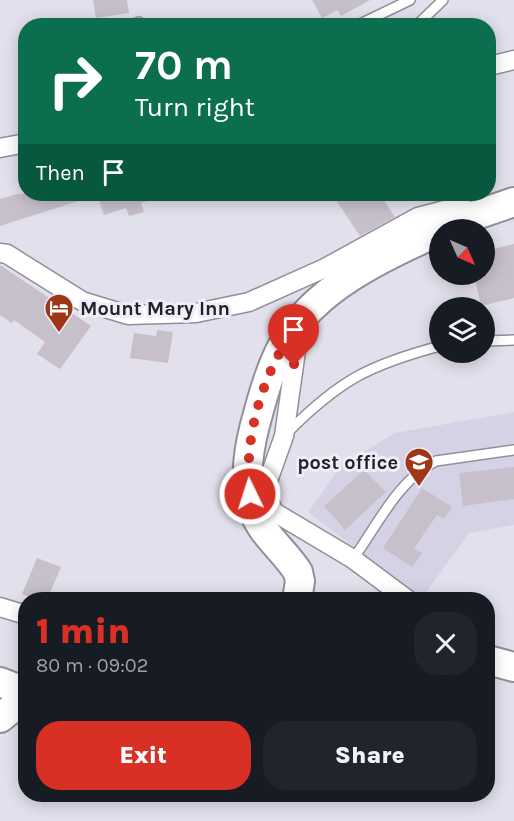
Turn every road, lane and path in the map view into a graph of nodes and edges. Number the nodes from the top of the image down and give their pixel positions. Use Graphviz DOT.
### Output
graph roads {
  1 [pos="410,0"];
  2 [pos="443,0"];
  3 [pos="373,18"];
  4 [pos="425,18"];
  5 [pos="514,60"];
  6 [pos="496,64"];
  7 [pos="18,145"];
  8 [pos="0,148"];
  9 [pos="514,202"];
  10 [pos="476,214"];
  11 [pos="465,219"];
  12 [pos="429,236"];
  13 [pos="0,253"];
  14 [pos="296,326"];
  15 [pos="514,340"];
  16 [pos="495,341"];
  17 [pos="429,349"];
  18 [pos="284,436"];
  19 [pos="514,450"];
  20 [pos="353,559"];
  21 [pos="298,592"];
  22 [pos="397,592"];
  23 [pos="0,607"];
  24 [pos="18,613"];
  25 [pos="514,654"];
  26 [pos="495,657"];
  27 [pos="495,660"];
  28 [pos="514,667"];
  29 [pos="0,682"];
  30 [pos="18,689"];
  31 [pos="18,703"];
  32 [pos="0,718"];
  1 -- 3 [label="lane"];
  2 -- 4 [label="lane"];
  5 -- 6 [label="street"];
  7 -- 8 [label="street"];
  9 -- 10 [label="main road"];
  10 -- 11 [label="main road"];
  10 -- 13 [label="street"];
  12 -- 14 [label="main road"];
  14 -- 18 [label="street"];
  14 -- 21 [label="main road"];
  15 -- 16 [label="lane"];
  17 -- 18 [label="lane"];
  18 -- 20 [label="street"];
  19 -- 20 [label="lane"];
  20 -- 22 [label="street"];
  23 -- 24 [label="street"];
  25 -- 26 [label="street"];
  27 -- 28 [label="main road"];
  29 -- 30 [label="main road"];
  31 -- 32 [label="main road"];
}
